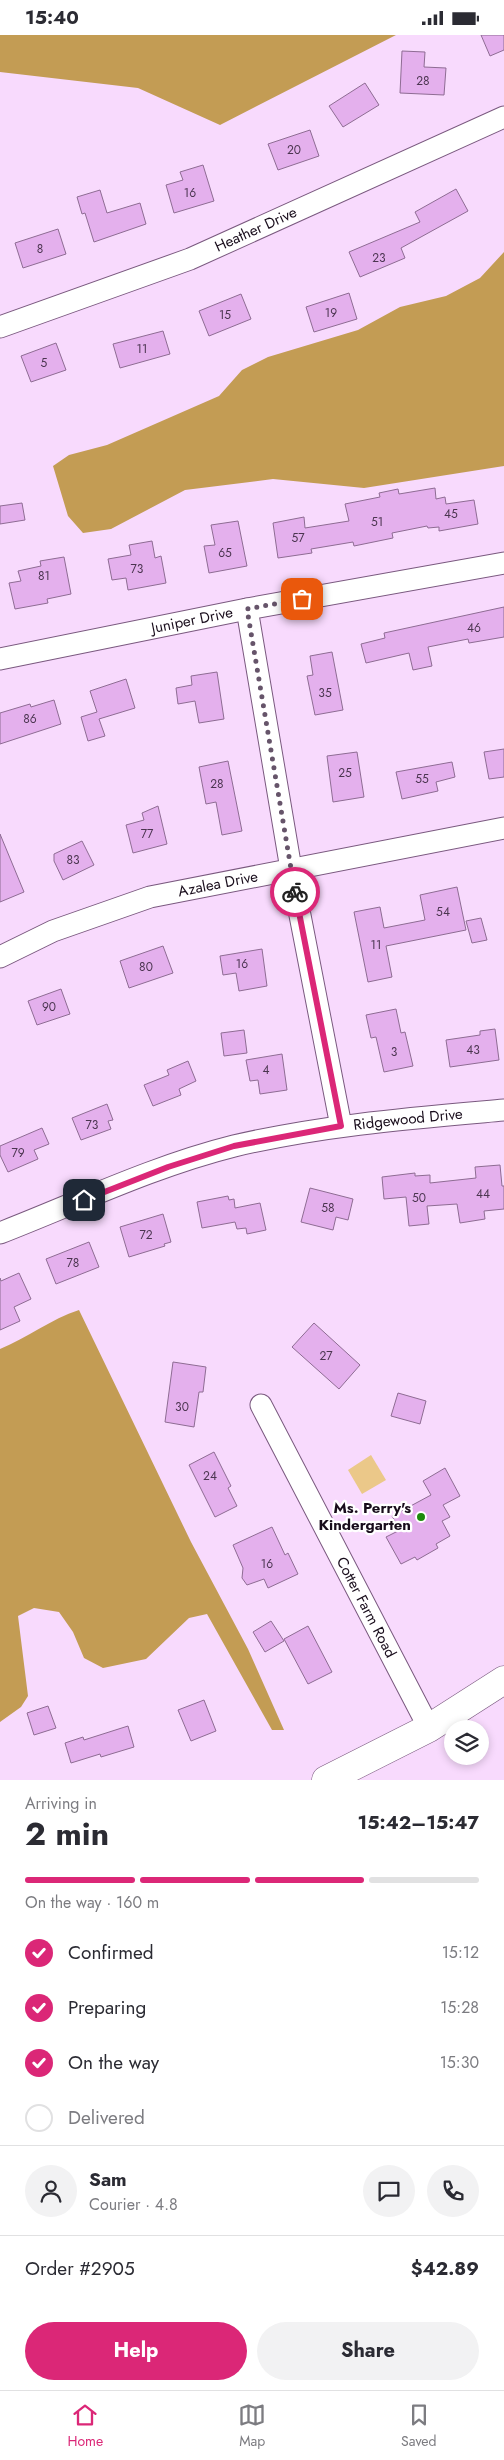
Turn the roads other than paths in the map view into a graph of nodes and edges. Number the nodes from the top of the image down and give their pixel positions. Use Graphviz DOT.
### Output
graph roads {
  1 [pos="504,117"];
  2 [pos="0,327"];
  3 [pos="504,563"];
  4 [pos="247,609"];
  5 [pos="0,659"];
  6 [pos="504,828"];
  7 [pos="291,869"];
  8 [pos="0,957"];
  9 [pos="504,1110"];
  10 [pos="341,1126"];
  11 [pos="0,1233"];
  12 [pos="261,1405"];
  13 [pos="504,1680"];
  14 [pos="429,1729"];
  15 [pos="326,1780"];
  1 -- 2 [label="street, Heather Drive"];
  3 -- 4 [label="street, Juniper Drive"];
  4 -- 5 [label="street, Juniper Drive"];
  4 -- 7 [label="street"];
  6 -- 7 [label="street, Azalea Drive"];
  7 -- 8 [label="street, Azalea Drive"];
  7 -- 10 [label="street"];
  9 -- 10 [label="street, Ridgewood Drive"];
  10 -- 11 [label="street, Ridgewood Drive"];
  12 -- 14 [label="street, Cotter Farm Road"];
  13 -- 14 [label="main road"];
  14 -- 15 [label="main road"];
}
